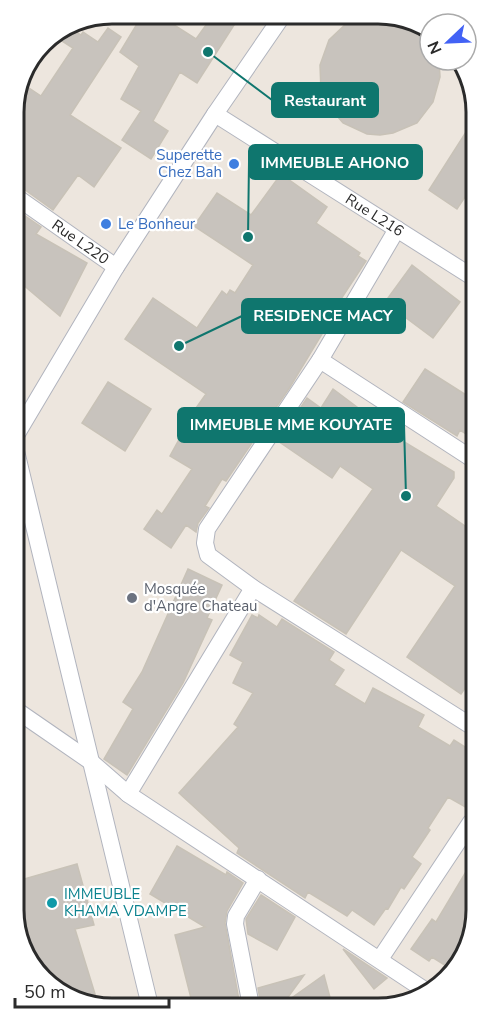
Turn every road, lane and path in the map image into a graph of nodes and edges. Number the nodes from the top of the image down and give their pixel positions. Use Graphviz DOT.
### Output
graph roads {
  1 [pos="277,24"];
  2 [pos="215,114"];
  3 [pos="24,202"];
  4 [pos="397,229"];
  5 [pos="116,267"];
  6 [pos="466,273"];
  7 [pos="320,360"];
  8 [pos="24,421"];
  9 [pos="466,455"];
  10 [pos="24,485"];
  11 [pos="253,588"];
  12 [pos="24,716"];
  13 [pos="466,723"];
  14 [pos="90,761"];
  15 [pos="128,794"];
  16 [pos="466,830"];
  17 [pos="258,879"];
  18 [pos="380,960"];
  19 [pos="420,987"];
  20 [pos="148,998"];
  21 [pos="249,998"];
  1 -- 2 [label="street"];
  2 -- 4 [label="street, Rue L216"];
  2 -- 5 [label="street"];
  3 -- 5 [label="street, Rue L220"];
  4 -- 6 [label="street, Rue L216"];
  4 -- 7 [label="street"];
  5 -- 8 [label="street"];
  7 -- 9 [label="street"];
  7 -- 11 [label="street"];
  10 -- 14 [label="street"];
  11 -- 13 [label="street"];
  11 -- 15 [label="street"];
  12 -- 14 [label="street"];
  14 -- 15 [label="street"];
  14 -- 20 [label="street"];
  15 -- 17 [label="street"];
  16 -- 18 [label="street"];
  17 -- 18 [label="street"];
  17 -- 21 [label="street"];
  18 -- 19 [label="street"];
}
